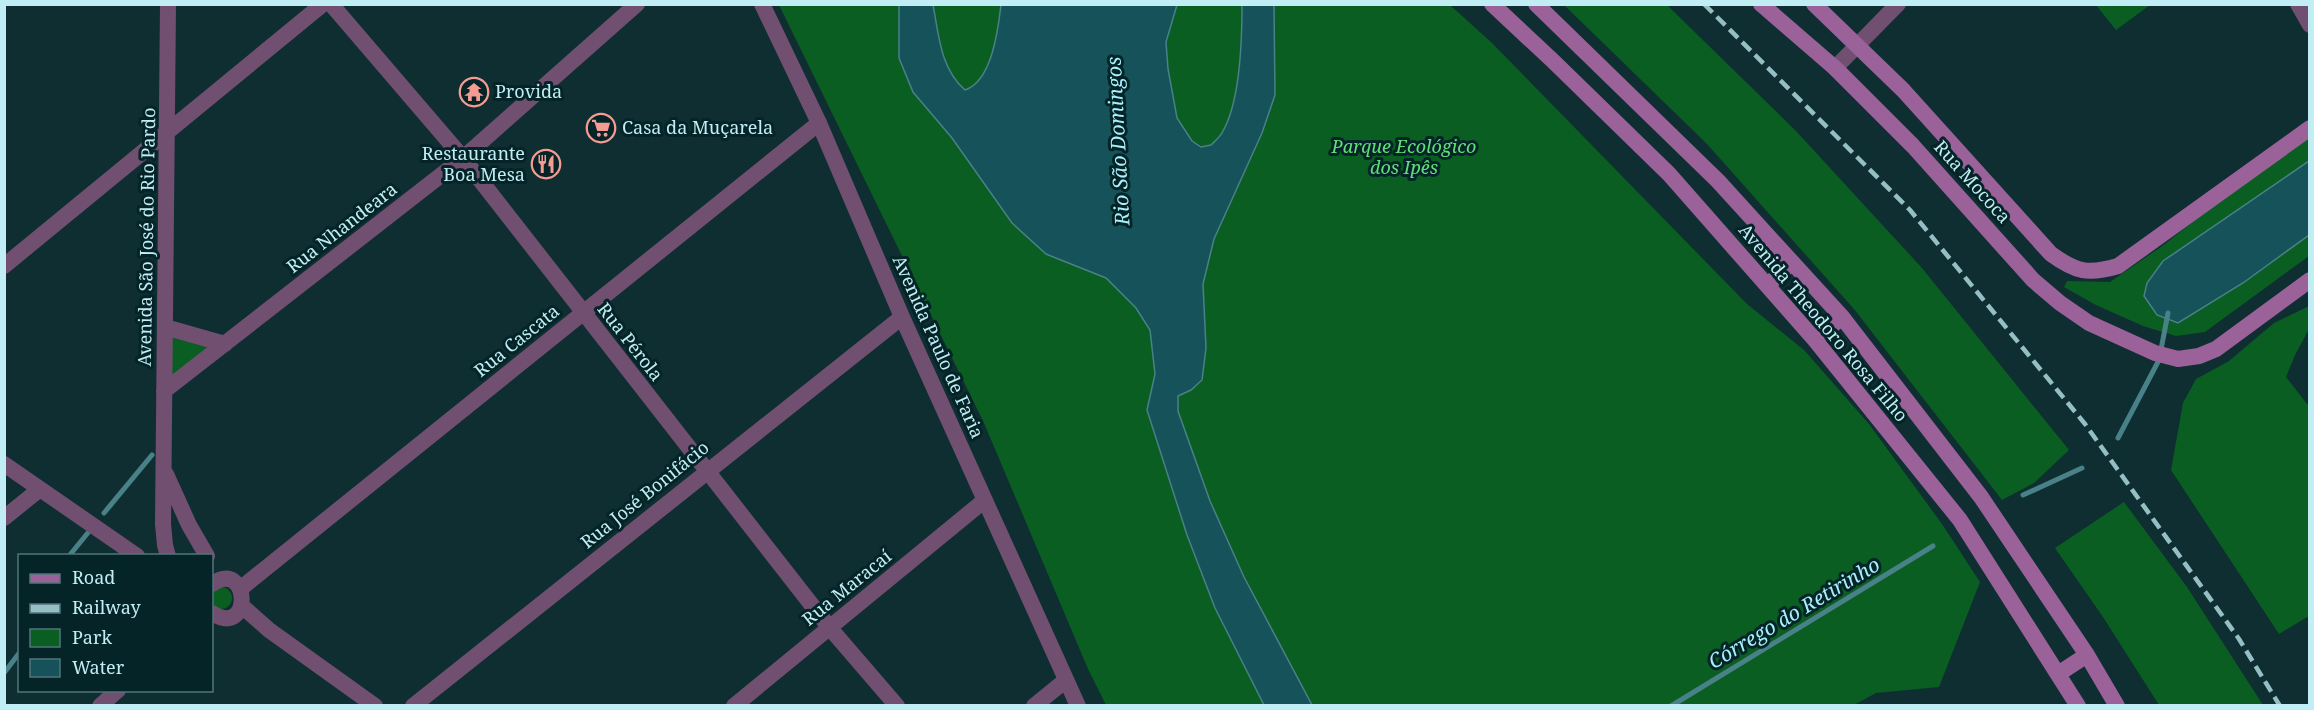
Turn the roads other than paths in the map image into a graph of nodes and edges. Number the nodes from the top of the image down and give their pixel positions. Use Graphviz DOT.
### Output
graph roads {
  1 [pos="168,4"];
  2 [pos="323,4"];
  3 [pos="331,4"];
  4 [pos="637,4"];
  5 [pos="762,4"];
  6 [pos="1492,4"];
  7 [pos="1536,4"];
  8 [pos="1761,4"];
  9 [pos="1814,4"];
  10 [pos="1898,4"];
  11 [pos="2298,4"];
  12 [pos="2310,25"];
  13 [pos="1857,45"];
  14 [pos="1835,68"];
  15 [pos="819,123"];
  16 [pos="2310,128"];
  17 [pos="169,132"];
  18 [pos="463,158"];
  19 [pos="1791,263"];
  20 [pos="4,266"];
  21 [pos="2310,280"];
  22 [pos="1768,285"];
  23 [pos="582,313"];
  24 [pos="902,316"];
  25 [pos="1842,317"];
  26 [pos="165,327"];
  27 [pos="1815,340"];
  28 [pos="225,344"];
  29 [pos="164,391"];
  30 [pos="4,464"];
  31 [pos="164,470"];
  32 [pos="707,471"];
  33 [pos="40,489"];
  34 [pos="985,500"];
  35 [pos="4,518"];
  36 [pos="133,552"];
  37 [pos="168,554"];
  38 [pos="206,554"];
  39 [pos="217,580"];
  40 [pos="238,604"];
  41 [pos="213,613"];
  42 [pos="829,627"];
  43 [pos="2087,655"];
  44 [pos="2058,674"];
  45 [pos="1066,680"];
  46 [pos="116,692"];
  47 [pos="100,705"];
  48 [pos="375,705"];
  49 [pos="413,705"];
  50 [pos="734,705"];
  51 [pos="897,705"];
  52 [pos="1034,705"];
  53 [pos="1078,705"];
  54 [pos="2078,705"];
  55 [pos="2117,705"];
  1 -- 17 [label="street, Avenida São José do Rio Pardo"];
  2 -- 17 [label="street"];
  3 -- 18 [label="street, Rua Pérola"];
  4 -- 18 [label="street, Rua Nhandeara"];
  5 -- 15 [label="street, Avenida Paulo de Faria"];
  6 -- 22 [label="main road, Avenida Theodoro Rosa Filho"];
  7 -- 19 [label="main road, Avenida Theodoro Rosa Filho"];
  8 -- 14 [label="main road, Rua Mococa"];
  9 -- 13 [label="main road, Rua Mococa"];
  10 -- 13 [label="street"];
  11 -- 12 [label="street"];
  13 -- 14 [label="street"];
  13 -- 16 [label="main road, Rua Mococa"];
  14 -- 21 [label="main road, Rua Mococa"];
  15 -- 23 [label="street, Rua Cascata"];
  15 -- 24 [label="street, Avenida Paulo de Faria"];
  17 -- 20 [label="street"];
  17 -- 26 [label="street, Avenida São José do Rio Pardo"];
  18 -- 23 [label="street, Rua Pérola"];
  18 -- 28 [label="street, Rua Nhandeara"];
  19 -- 22 [label="main road"];
  19 -- 25 [label="main road, Avenida Theodoro Rosa Filho"];
  22 -- 27 [label="main road, Avenida Theodoro Rosa Filho"];
  23 -- 32 [label="street, Rua Pérola"];
  23 -- 40 [label="street, Rua Cascata"];
  24 -- 32 [label="street, Rua José Bonifácio"];
  24 -- 34 [label="street, Avenida Paulo de Faria"];
  25 -- 27 [label="main road"];
  25 -- 43 [label="main road, Avenida Theodoro Rosa Filho"];
  26 -- 28 [label="street"];
  26 -- 29 [label="street, Avenida São José do Rio Pardo"];
  27 -- 44 [label="main road, Avenida Theodoro Rosa Filho"];
  28 -- 29 [label="street, Rua Nhandeara"];
  29 -- 31 [label="street, Avenida São José do Rio Pardo"];
  30 -- 33 [label="street"];
  31 -- 37 [label="street, Avenida São José do Rio Pardo"];
  31 -- 38 [label="street, Avenida São José do Rio Pardo"];
  32 -- 42 [label="street, Rua Pérola"];
  32 -- 49 [label="street, Rua José Bonifácio"];
  33 -- 35 [label="street"];
  33 -- 36 [label="street"];
  34 -- 42 [label="street, Rua Maracaí"];
  34 -- 45 [label="street, Avenida Paulo de Faria"];
  39 -- 40 [label="street"];
  40 -- 41 [label="street"];
  40 -- 48 [label="street"];
  42 -- 50 [label="street, Rua Maracaí"];
  42 -- 51 [label="street, Rua Pérola"];
  43 -- 44 [label="main road"];
  43 -- 55 [label="main road, Avenida Theodoro Rosa Filho"];
  44 -- 54 [label="main road, Avenida Theodoro Rosa Filho"];
  45 -- 52 [label="street"];
  45 -- 53 [label="street, Avenida Paulo de Faria"];
  46 -- 47 [label="street"];
}
